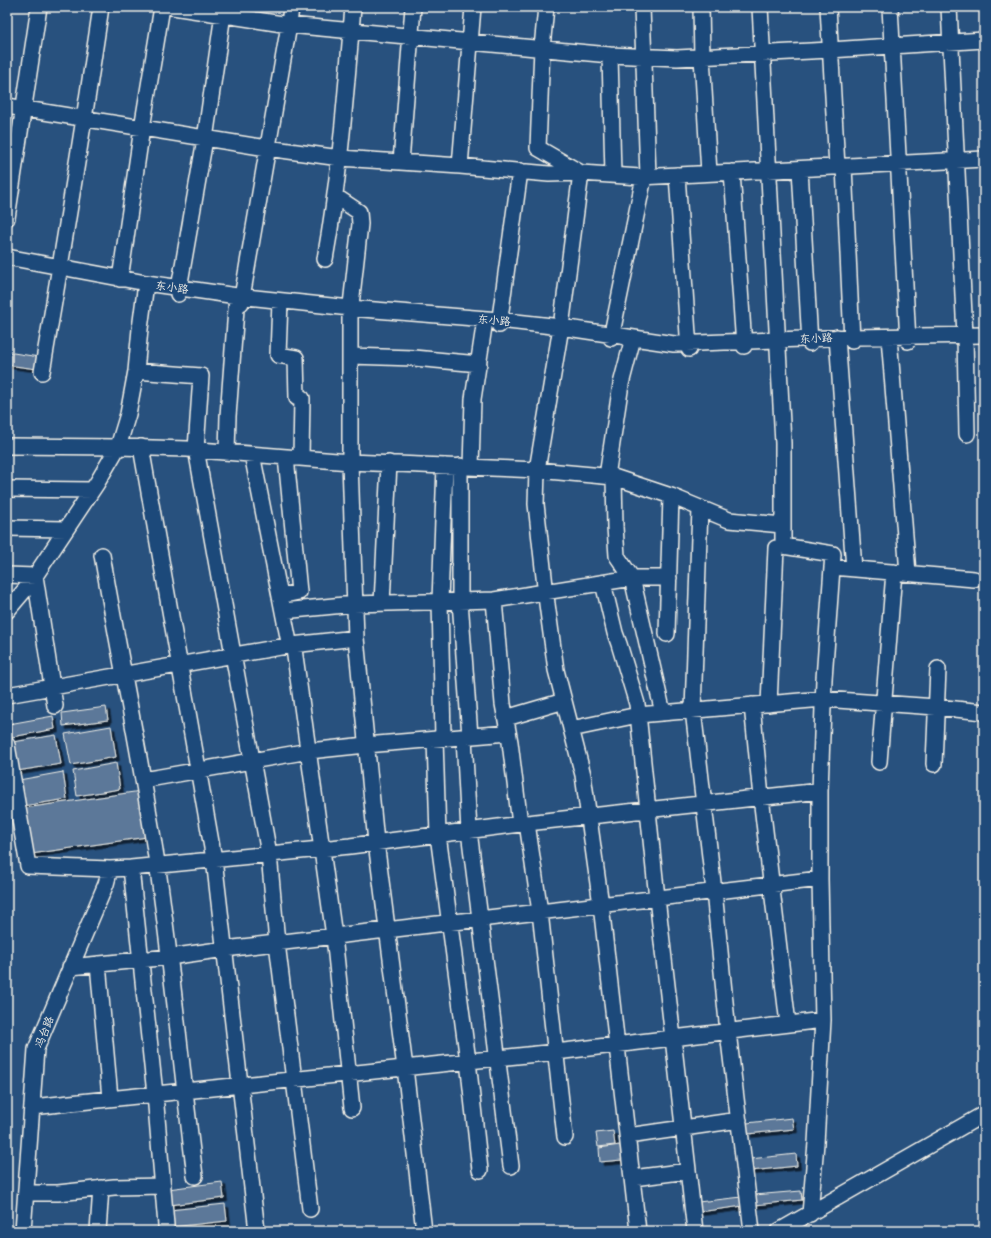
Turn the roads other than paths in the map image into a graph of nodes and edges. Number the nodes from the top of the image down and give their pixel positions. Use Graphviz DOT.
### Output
graph roads {
  1 [pos="39,7"];
  2 [pos="101,7"];
  3 [pos="162,7"];
  4 [pos="173,7"];
  5 [pos="291,7"];
  6 [pos="353,7"];
  7 [pos="413,7"];
  8 [pos="474,7"];
  9 [pos="546,7"];
  10 [pos="642,7"];
  11 [pos="702,7"];
  12 [pos="760,7"];
  13 [pos="828,7"];
  14 [pos="890,7"];
  15 [pos="950,7"];
  16 [pos="223,11"];
  17 [pos="289,25"];
  18 [pos="351,31"];
  19 [pos="411,37"];
  20 [pos="984,40"];
  21 [pos="951,41"];
  22 [pos="471,42"];
  23 [pos="892,46"];
  24 [pos="542,48"];
  25 [pos="830,50"];
  26 [pos="763,54"];
  27 [pos="610,55"];
  28 [pos="644,56"];
  29 [pos="702,57"];
  30 [pos="7,106"];
  31 [pos="23,108"];
  32 [pos="85,118"];
  33 [pos="142,128"];
  34 [pos="205,138"];
  35 [pos="267,148"];
  36 [pos="340,158"];
  37 [pos="984,159"];
  38 [pos="956,160"];
  39 [pos="401,162"];
  40 [pos="898,163"];
  41 [pos="460,166"];
  42 [pos="840,167"];
  43 [pos="800,169"];
  44 [pos="768,170"];
  45 [pos="520,171"];
  46 [pos="732,172"];
  47 [pos="581,173"];
  48 [pos="709,173"];
  49 [pos="613,175"];
  50 [pos="677,175"];
  51 [pos="646,176"];
  52 [pos="335,196"];
  53 [pos="7,218"];
  54 [pos="7,257"];
  55 [pos="324,259"];
  56 [pos="7,264"];
  57 [pos="60,271"];
  58 [pos="120,279"];
  59 [pos="146,286"];
  60 [pos="178,291"];
  61 [pos="239,300"];
  62 [pos="280,304"];
  63 [pos="350,311"];
  64 [pos="492,322"];
  65 [pos="561,329"];
  66 [pos="611,336"];
  67 [pos="984,336"];
  68 [pos="908,338"];
  69 [pos="965,338"];
  70 [pos="844,339"];
  71 [pos="889,339"];
  72 [pos="632,340"];
  73 [pos="984,340"];
  74 [pos="810,341"];
  75 [pos="778,342"];
  76 [pos="744,344"];
  77 [pos="689,347"];
  78 [pos="350,356"];
  79 [pos="479,364"];
  80 [pos="136,371"];
  81 [pos="42,372"];
  82 [pos="967,434"];
  83 [pos="7,446"];
  84 [pos="118,447"];
  85 [pos="141,447"];
  86 [pos="196,449"];
  87 [pos="227,452"];
  88 [pos="252,454"];
  89 [pos="293,457"];
  90 [pos="350,462"];
  91 [pos="389,464"];
  92 [pos="459,466"];
  93 [pos="537,470"];
  94 [pos="611,477"];
  95 [pos="7,489"];
  96 [pos="92,490"];
  97 [pos="671,496"];
  98 [pos="700,508"];
  99 [pos="782,525"];
  100 [pos="7,528"];
  101 [pos="66,529"];
  102 [pos="783,546"];
  103 [pos="102,555"];
  104 [pos="832,567"];
  105 [pos="854,569"];
  106 [pos="901,573"];
  107 [pos="7,575"];
  108 [pos="35,576"];
  109 [pos="632,578"];
  110 [pos="669,578"];
  111 [pos="974,579"];
  112 [pos="603,583"];
  113 [pos="545,592"];
  114 [pos="280,596"];
  115 [pos="494,600"];
  116 [pos="440,601"];
  117 [pos="460,601"];
  118 [pos="382,603"];
  119 [pos="354,604"];
  120 [pos="283,610"];
  121 [pos="7,611"];
  122 [pos="667,634"];
  123 [pos="356,638"];
  124 [pos="292,645"];
  125 [pos="233,655"];
  126 [pos="180,664"];
  127 [pos="938,669"];
  128 [pos="123,674"];
  129 [pos="52,687"];
  130 [pos="7,695"];
  131 [pos="823,699"];
  132 [pos="564,702"];
  133 [pos="884,703"];
  134 [pos="769,704"];
  135 [pos="752,705"];
  136 [pos="55,706"];
  137 [pos="936,707"];
  138 [pos="693,710"];
  139 [pos="984,712"];
  140 [pos="664,713"];
  141 [pos="638,715"];
  142 [pos="507,726"];
  143 [pos="571,729"];
  144 [pos="467,736"];
  145 [pos="439,739"];
  146 [pos="7,745"];
  147 [pos="366,745"];
  148 [pos="309,751"];
  149 [pos="252,761"];
  150 [pos="879,762"];
  151 [pos="9,763"];
  152 [pos="934,764"];
  153 [pos="198,770"];
  154 [pos="144,780"];
  155 [pos="820,791"];
  156 [pos="761,797"];
  157 [pos="704,804"];
  158 [pos="648,810"];
  159 [pos="589,816"];
  160 [pos="14,824"];
  161 [pos="523,824"];
  162 [pos="469,831"];
  163 [pos="438,834"];
  164 [pos="376,842"];
  165 [pos="323,848"];
  166 [pos="269,854"];
  167 [pos="214,859"];
  168 [pos="157,865"];
  169 [pos="131,868"];
  170 [pos="110,869"];
  171 [pos="820,879"];
  172 [pos="772,884"];
  173 [pos="714,891"];
  174 [pos="657,898"];
  175 [pos="601,905"];
  176 [pos="540,912"];
  177 [pos="480,919"];
  178 [pos="449,923"];
  179 [pos="386,930"];
  180 [pos="334,936"];
  181 [pos="277,943"];
  182 [pos="225,949"];
  183 [pos="169,956"];
  184 [pos="141,959"];
  185 [pos="98,964"];
  186 [pos="70,967"];
  187 [pos="823,1020"];
  188 [pos="788,1024"];
  189 [pos="728,1032"];
  190 [pos="674,1038"];
  191 [pos="617,1045"];
  192 [pos="556,1052"];
  193 [pos="498,1058"];
  194 [pos="468,1062"];
  195 [pos="405,1068"];
  196 [pos="349,1074"];
  197 [pos="295,1079"];
  198 [pos="240,1085"];
  199 [pos="184,1091"];
  200 [pos="155,1094"];
  201 [pos="110,1098"];
  202 [pos="32,1106"];
  203 [pos="352,1108"];
  204 [pos="984,1114"];
  205 [pos="739,1120"];
  206 [pos="684,1128"];
  207 [pos="628,1136"];
  208 [pos="565,1137"];
  209 [pos="511,1166"];
  210 [pos="480,1170"];
  211 [pos="688,1171"];
  212 [pos="195,1176"];
  213 [pos="633,1178"];
  214 [pos="163,1186"];
  215 [pos="102,1188"];
  216 [pos="26,1193"];
  217 [pos="310,1209"];
  218 [pos="810,1214"];
  219 [pos="23,1231"];
  220 [pos="98,1231"];
  221 [pos="166,1231"];
  222 [pos="258,1231"];
  223 [pos="424,1231"];
  224 [pos="638,1231"];
  225 [pos="695,1231"];
  226 [pos="752,1231"];
  227 [pos="779,1231"];
  1 -- 31 [label="street"];
  2 -- 32 [label="street"];
  3 -- 33 [label="street"];
  4 -- 16 [label="street"];
  5 -- 17 [label="street"];
  6 -- 18 [label="street"];
  7 -- 19 [label="street"];
  8 -- 22 [label="street"];
  9 -- 24 [label="street"];
  10 -- 28 [label="street"];
  11 -- 29 [label="street"];
  12 -- 26 [label="street"];
  13 -- 25 [label="street"];
  14 -- 23 [label="street"];
  15 -- 21 [label="street"];
  16 -- 17 [label="street"];
  16 -- 34 [label="street"];
  17 -- 18 [label="street"];
  17 -- 35 [label="street"];
  18 -- 19 [label="street"];
  18 -- 36 [label="street"];
  19 -- 22 [label="street"];
  19 -- 39 [label="street"];
  20 -- 21 [label="street"];
  21 -- 23 [label="street"];
  21 -- 38 [label="street"];
  22 -- 24 [label="street"];
  22 -- 41 [label="street"];
  23 -- 25 [label="street"];
  23 -- 40 [label="street"];
  24 -- 27 [label="street"];
  24 -- 47 [label="street"];
  25 -- 26 [label="street"];
  25 -- 42 [label="street"];
  26 -- 29 [label="street"];
  26 -- 44 [label="street"];
  27 -- 28 [label="street"];
  27 -- 49 [label="street"];
  28 -- 29 [label="street"];
  28 -- 51 [label="street"];
  29 -- 48 [label="street"];
  30 -- 31 [label="street"];
  31 -- 32 [label="street"];
  31 -- 53 [label="street"];
  32 -- 33 [label="street"];
  32 -- 57 [label="street"];
  33 -- 34 [label="street"];
  33 -- 58 [label="street"];
  34 -- 35 [label="street"];
  34 -- 60 [label="street"];
  35 -- 36 [label="street"];
  35 -- 61 [label="street"];
  36 -- 39 [label="street"];
  36 -- 52 [label="street"];
  37 -- 38 [label="street"];
  38 -- 40 [label="street"];
  38 -- 69 [label="street"];
  39 -- 41 [label="street"];
  40 -- 42 [label="street"];
  40 -- 68 [label="street"];
  41 -- 45 [label="street"];
  42 -- 43 [label="street"];
  42 -- 70 [label="street"];
  43 -- 44 [label="street"];
  43 -- 74 [label="street"];
  44 -- 46 [label="street"];
  44 -- 75 [label="street"];
  45 -- 47 [label="street"];
  45 -- 64 [label="street"];
  46 -- 48 [label="street"];
  46 -- 76 [label="street"];
  47 -- 49 [label="street"];
  47 -- 65 [label="street"];
  48 -- 50 [label="street"];
  49 -- 51 [label="street"];
  50 -- 51 [label="street"];
  50 -- 77 [label="street"];
  51 -- 66 [label="street"];
  52 -- 55 [label="street"];
  52 -- 63 [label="street"];
  54 -- 57 [label="street, 东小路"];
  56 -- 57 [label="street, 东小路"];
  57 -- 58 [label="street, 东小路"];
  57 -- 59 [label="street, 东小路"];
  57 -- 81 [label="street"];
  58 -- 59 [label="street, 东小路"];
  59 -- 60 [label="street, 东小路"];
  59 -- 80 [label="street"];
  60 -- 61 [label="street, 东小路"];
  61 -- 62 [label="street, 东小路"];
  61 -- 87 [label="street"];
  62 -- 63 [label="street, 东小路"];
  62 -- 89 [label="street"];
  63 -- 64 [label="street, 东小路"];
  63 -- 78 [label="street"];
  64 -- 65 [label="street, 东小路"];
  64 -- 79 [label="street"];
  65 -- 66 [label="street, 东小路"];
  65 -- 93 [label="street"];
  66 -- 72 [label="street, 东小路"];
  67 -- 69 [label="street, 东小路"];
  68 -- 69 [label="street, 东小路"];
  68 -- 71 [label="street, 东小路"];
  69 -- 73 [label="street, 东小路"];
  69 -- 82 [label="street"];
  70 -- 71 [label="street, 东小路"];
  70 -- 74 [label="street, 东小路"];
  70 -- 105 [label="street"];
  71 -- 106 [label="street"];
  72 -- 77 [label="street, 东小路"];
  72 -- 94 [label="street"];
  74 -- 75 [label="street, 东小路"];
  75 -- 76 [label="street, 东小路"];
  75 -- 99 [label="street"];
  76 -- 77 [label="street, 东小路"];
  78 -- 79 [label="street"];
  78 -- 90 [label="street"];
  79 -- 92 [label="street"];
  80 -- 84 [label="street"];
  80 -- 86 [label="street"];
  83 -- 84 [label="street"];
  84 -- 85 [label="street"];
  84 -- 96 [label="street"];
  85 -- 86 [label="street"];
  85 -- 126 [label="street"];
  86 -- 87 [label="street"];
  86 -- 125 [label="street"];
  87 -- 88 [label="street"];
  88 -- 89 [label="street"];
  88 -- 114 [label="street"];
  89 -- 90 [label="street"];
  89 -- 114 [label="street"];
  90 -- 91 [label="street"];
  90 -- 119 [label="street"];
  91 -- 92 [label="street"];
  91 -- 118 [label="street"];
  92 -- 93 [label="street"];
  92 -- 116 [label="street"];
  92 -- 117 [label="street"];
  93 -- 94 [label="street"];
  93 -- 113 [label="street"];
  94 -- 97 [label="street"];
  94 -- 109 [label="street"];
  95 -- 96 [label="street"];
  96 -- 101 [label="street"];
  97 -- 98 [label="street"];
  97 -- 110 [label="street"];
  98 -- 99 [label="street"];
  98 -- 138 [label="street"];
  99 -- 102 [label="street"];
  100 -- 101 [label="street"];
  101 -- 108 [label="street"];
  102 -- 104 [label="street"];
  102 -- 134 [label="street"];
  103 -- 128 [label="street"];
  104 -- 105 [label="street"];
  104 -- 131 [label="street"];
  105 -- 106 [label="street"];
  106 -- 111 [label="street"];
  106 -- 133 [label="street"];
  107 -- 108 [label="street"];
  108 -- 121 [label="street"];
  108 -- 129 [label="street"];
  109 -- 110 [label="street"];
  109 -- 112 [label="street"];
  109 -- 140 [label="street"];
  110 -- 122 [label="street"];
  112 -- 113 [label="street"];
  112 -- 141 [label="street"];
  113 -- 115 [label="street"];
  113 -- 132 [label="street"];
  114 -- 120 [label="street"];
  115 -- 117 [label="street"];
  115 -- 142 [label="street"];
  116 -- 117 [label="street"];
  116 -- 118 [label="street"];
  116 -- 145 [label="street"];
  117 -- 144 [label="street"];
  118 -- 119 [label="street"];
  119 -- 120 [label="street"];
  119 -- 123 [label="street"];
  120 -- 124 [label="street"];
  123 -- 124 [label="street"];
  123 -- 147 [label="street"];
  124 -- 125 [label="street"];
  124 -- 148 [label="street"];
  125 -- 126 [label="street"];
  125 -- 149 [label="street"];
  126 -- 128 [label="street"];
  126 -- 153 [label="street"];
  127 -- 137 [label="street"];
  128 -- 129 [label="street"];
  128 -- 154 [label="street"];
  129 -- 130 [label="street"];
  129 -- 136 [label="street"];
  131 -- 133 [label="street"];
  131 -- 134 [label="street"];
  131 -- 155 [label="street"];
  132 -- 142 [label="street"];
  132 -- 143 [label="street"];
  133 -- 137 [label="street"];
  133 -- 150 [label="street"];
  134 -- 135 [label="street"];
  135 -- 138 [label="street"];
  135 -- 156 [label="street"];
  137 -- 139 [label="street"];
  137 -- 152 [label="street"];
  138 -- 140 [label="street"];
  138 -- 157 [label="street"];
  140 -- 141 [label="street"];
  141 -- 143 [label="street"];
  141 -- 158 [label="street"];
  142 -- 144 [label="street"];
  142 -- 161 [label="street"];
  143 -- 159 [label="street"];
  144 -- 145 [label="street"];
  144 -- 162 [label="street"];
  145 -- 147 [label="street"];
  145 -- 163 [label="street"];
  146 -- 151 [label="street"];
  147 -- 148 [label="street"];
  147 -- 164 [label="street"];
  148 -- 149 [label="street"];
  148 -- 165 [label="street"];
  149 -- 153 [label="street"];
  149 -- 166 [label="street"];
  151 -- 160 [label="street"];
  153 -- 154 [label="street"];
  153 -- 167 [label="street"];
  154 -- 168 [label="street"];
  155 -- 156 [label="street"];
  155 -- 171 [label="street"];
  156 -- 157 [label="street"];
  156 -- 172 [label="street"];
  157 -- 158 [label="street"];
  157 -- 173 [label="street"];
  158 -- 159 [label="street"];
  158 -- 174 [label="street"];
  159 -- 161 [label="street"];
  159 -- 175 [label="street"];
  160 -- 170 [label="street"];
  161 -- 162 [label="street"];
  161 -- 176 [label="street"];
  162 -- 163 [label="street"];
  162 -- 177 [label="street"];
  163 -- 164 [label="street"];
  163 -- 178 [label="street"];
  164 -- 165 [label="street"];
  164 -- 179 [label="street"];
  165 -- 166 [label="street"];
  165 -- 180 [label="street"];
  166 -- 167 [label="street"];
  166 -- 181 [label="street"];
  167 -- 168 [label="street"];
  167 -- 182 [label="street"];
  168 -- 169 [label="street"];
  168 -- 183 [label="street"];
  169 -- 170 [label="street"];
  169 -- 184 [label="street"];
  170 -- 186 [label="street, 冯台路"];
  171 -- 172 [label="street"];
  171 -- 187 [label="street"];
  172 -- 173 [label="street"];
  172 -- 188 [label="street"];
  173 -- 174 [label="street"];
  173 -- 189 [label="street"];
  174 -- 175 [label="street"];
  174 -- 190 [label="street"];
  175 -- 176 [label="street"];
  175 -- 191 [label="street"];
  176 -- 177 [label="street"];
  176 -- 192 [label="street"];
  177 -- 178 [label="street"];
  177 -- 193 [label="street"];
  178 -- 179 [label="street"];
  178 -- 194 [label="street"];
  179 -- 180 [label="street"];
  179 -- 195 [label="street"];
  180 -- 181 [label="street"];
  180 -- 196 [label="street"];
  181 -- 182 [label="street"];
  181 -- 197 [label="street"];
  182 -- 183 [label="street"];
  182 -- 198 [label="street"];
  183 -- 184 [label="street"];
  183 -- 199 [label="street"];
  184 -- 185 [label="street"];
  184 -- 200 [label="street"];
  185 -- 186 [label="street"];
  185 -- 201 [label="street"];
  186 -- 202 [label="street, 冯台路"];
  187 -- 188 [label="street"];
  187 -- 218 [label="street"];
  188 -- 189 [label="street"];
  189 -- 190 [label="street"];
  189 -- 205 [label="street"];
  190 -- 191 [label="street"];
  190 -- 206 [label="street"];
  191 -- 192 [label="street"];
  191 -- 207 [label="street"];
  192 -- 193 [label="street"];
  192 -- 208 [label="street"];
  193 -- 194 [label="street"];
  193 -- 209 [label="street"];
  194 -- 195 [label="street"];
  194 -- 210 [label="street"];
  195 -- 196 [label="street"];
  195 -- 223 [label="street"];
  196 -- 197 [label="street"];
  196 -- 203 [label="street"];
  197 -- 198 [label="street"];
  197 -- 217 [label="street"];
  198 -- 199 [label="street"];
  198 -- 222 [label="street"];
  199 -- 200 [label="street"];
  199 -- 212 [label="street"];
  200 -- 201 [label="street"];
  200 -- 214 [label="street"];
  201 -- 202 [label="street"];
  202 -- 216 [label="street, 冯台路"];
  204 -- 218 [label="street"];
  205 -- 206 [label="street"];
  205 -- 226 [label="street"];
  206 -- 207 [label="street"];
  206 -- 211 [label="street"];
  207 -- 213 [label="street"];
  211 -- 213 [label="street"];
  211 -- 225 [label="street"];
  213 -- 224 [label="street"];
  214 -- 215 [label="street"];
  214 -- 221 [label="street"];
  215 -- 216 [label="street"];
  215 -- 220 [label="street"];
  216 -- 219 [label="street, 冯台路"];
  218 -- 227 [label="street"];
}
